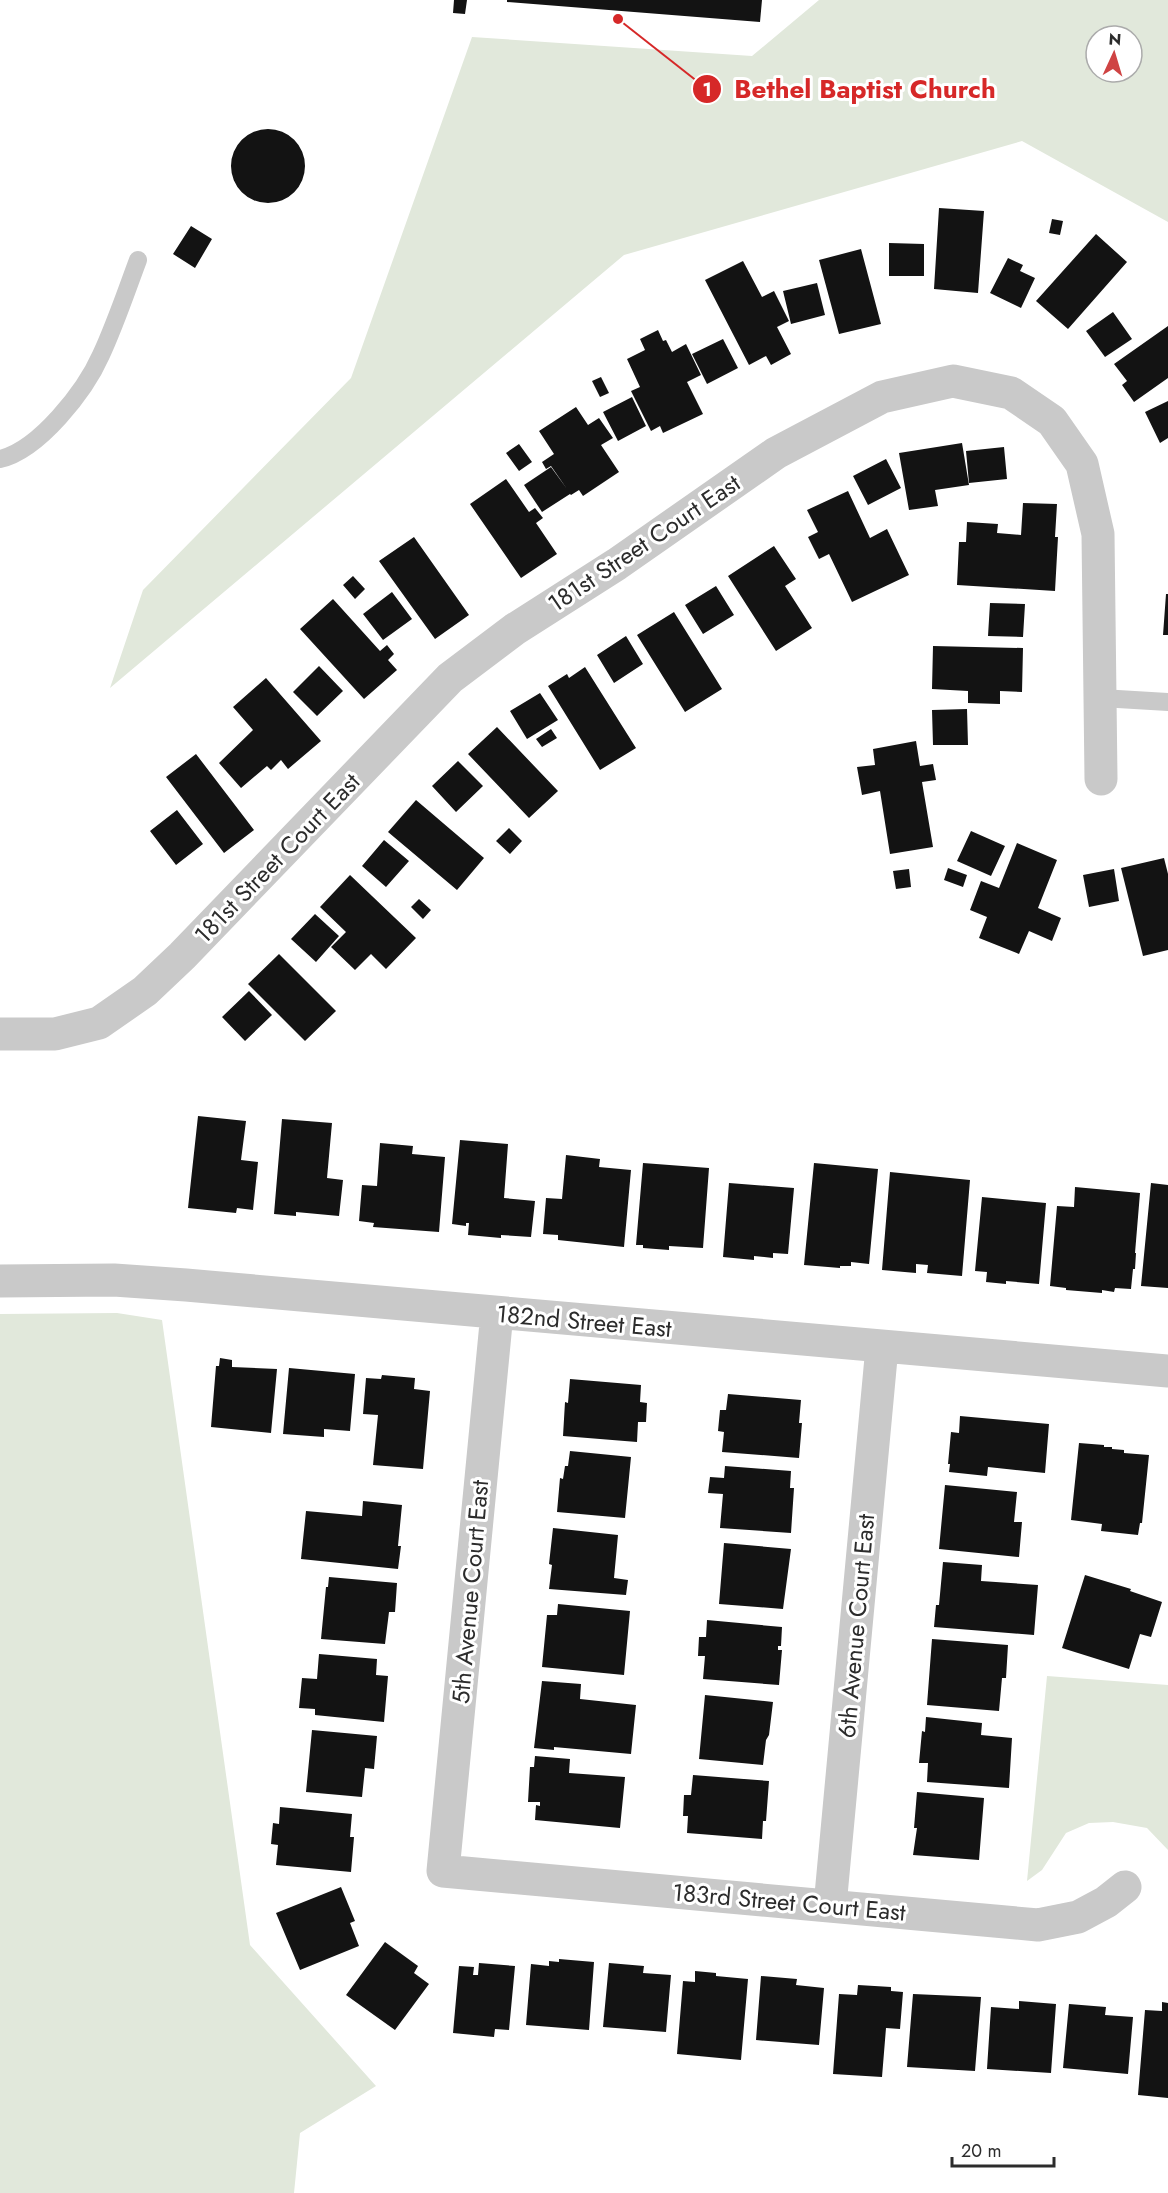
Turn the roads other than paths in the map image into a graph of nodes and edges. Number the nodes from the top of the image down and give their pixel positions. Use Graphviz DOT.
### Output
graph roads {
  1 [pos="138,260"];
  2 [pos="0,459"];
  3 [pos="1101,698"];
  4 [pos="1168,702"];
  5 [pos="1101,779"];
  6 [pos="0,1034"];
  7 [pos="0,1281"];
  8 [pos="497,1313"];
  9 [pos="882,1347"];
  10 [pos="1168,1371"];
  11 [pos="443,1871"];
  12 [pos="1125,1887"];
  13 [pos="830,1906"];
  1 -- 2 [label="lane"];
  3 -- 4 [label="lane"];
  3 -- 5 [label="street, 181st Street Court East"];
  3 -- 6 [label="street, 181st Street Court East"];
  7 -- 8 [label="street, 182nd Street East"];
  8 -- 9 [label="street, 182nd Street East"];
  8 -- 11 [label="street, 5th Avenue Court East"];
  9 -- 10 [label="street, 182nd Street East"];
  9 -- 13 [label="street, 6th Avenue Court East"];
  11 -- 13 [label="street, 183rd Street Court East"];
  12 -- 13 [label="street, 183rd Street Court East"];
}
